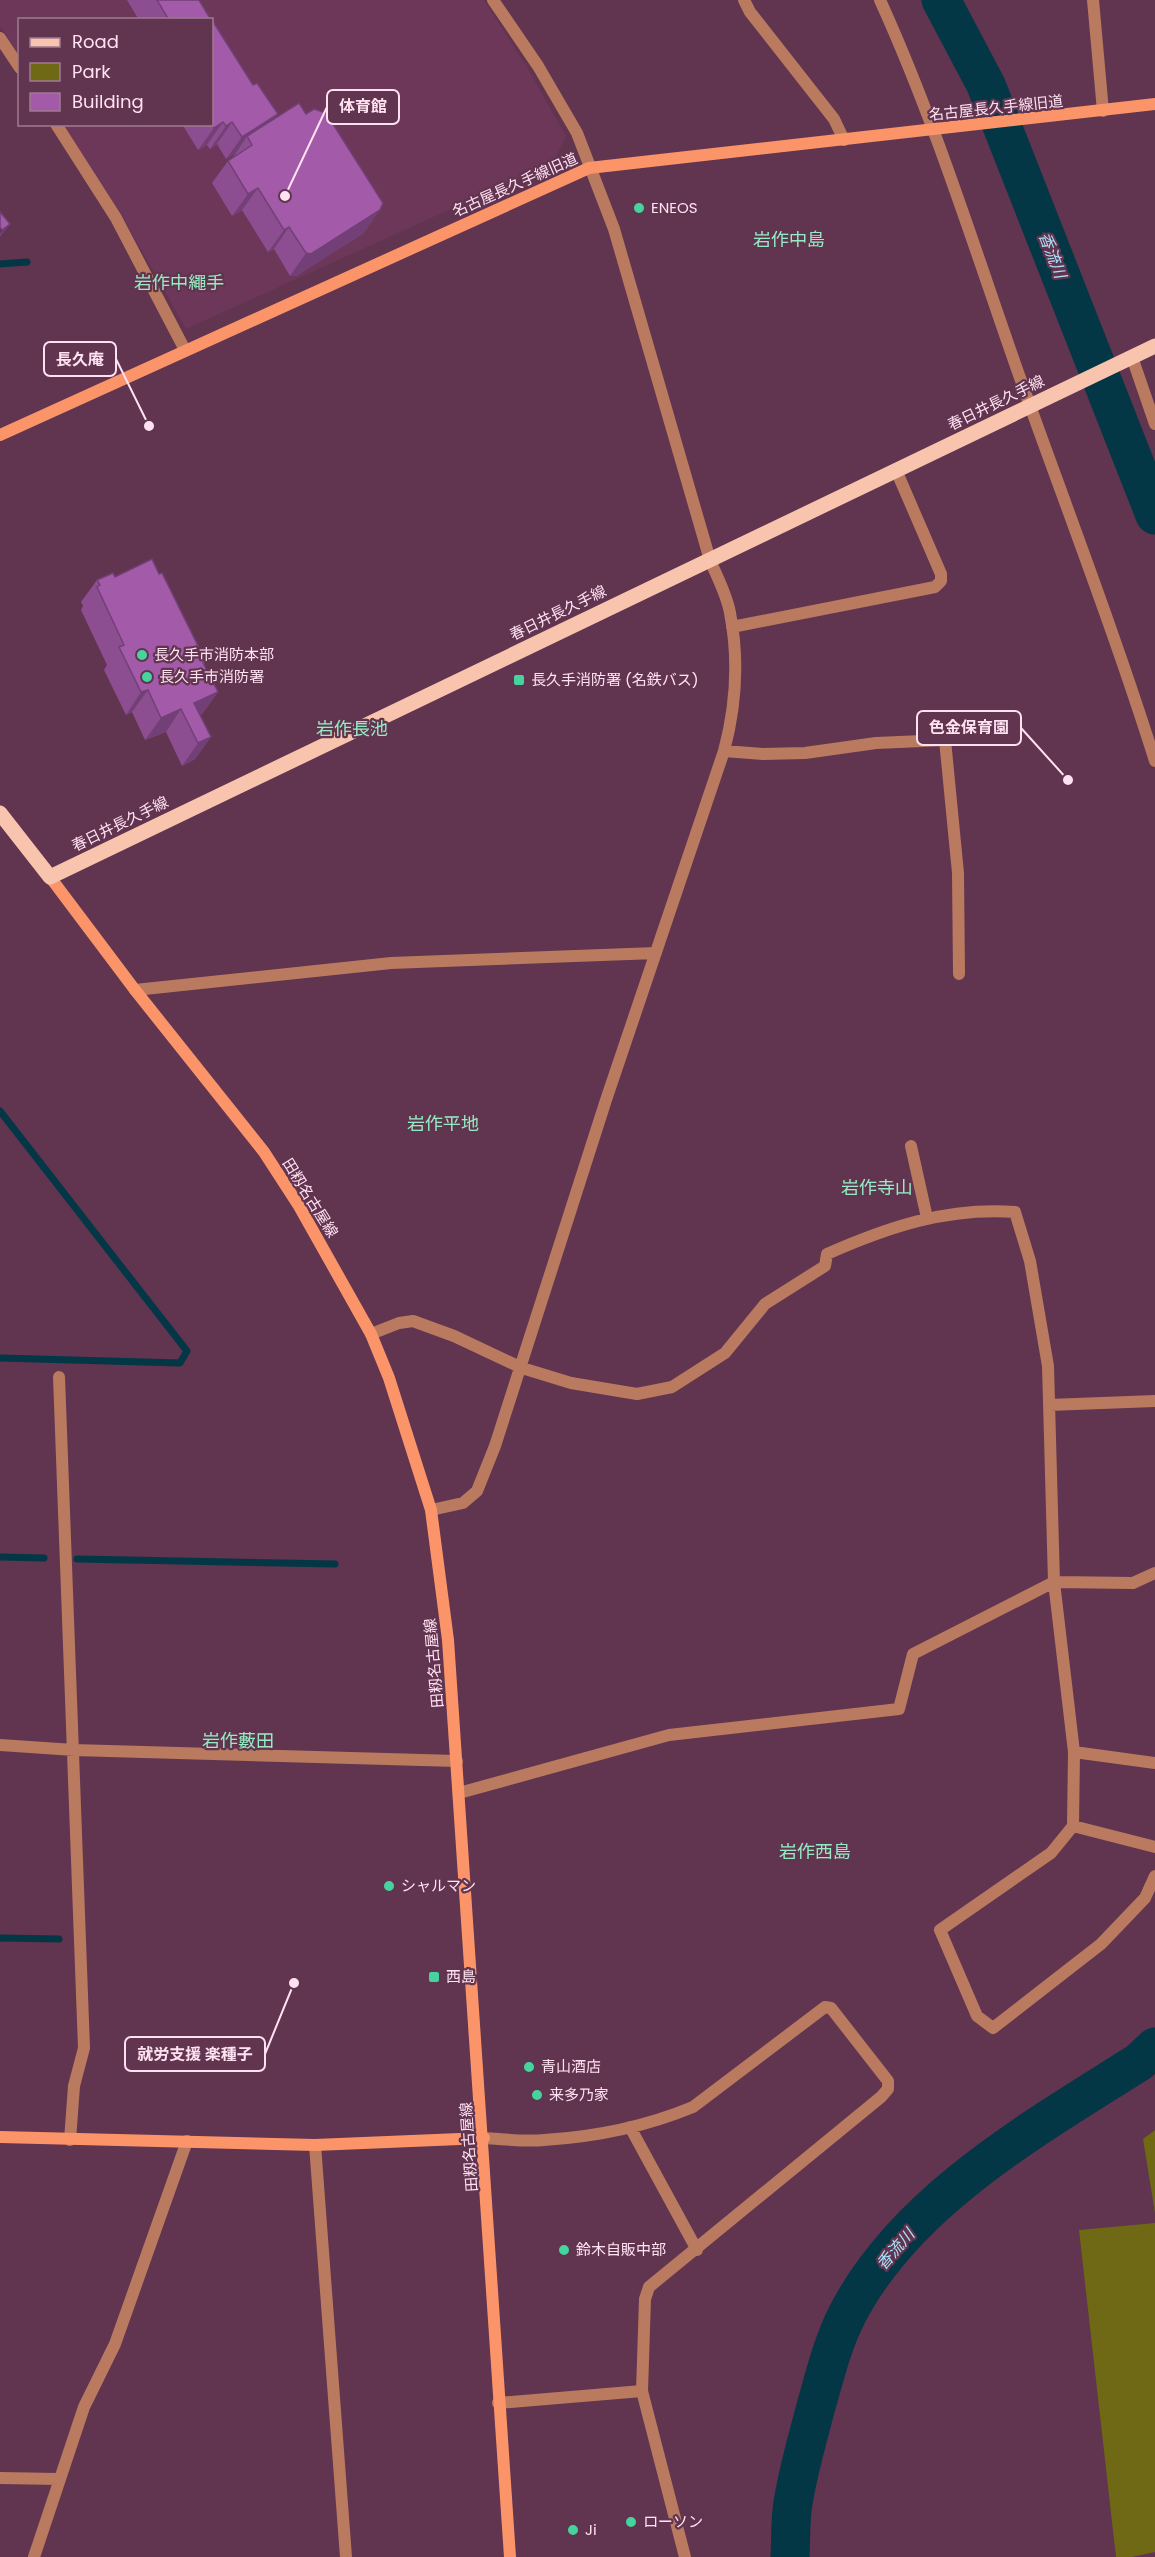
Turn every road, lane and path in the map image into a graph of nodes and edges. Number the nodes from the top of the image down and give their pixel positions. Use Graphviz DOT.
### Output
graph roads {
  1 [pos="493,0"];
  2 [pos="507,0"];
  3 [pos="744,0"];
  4 [pos="880,0"];
  5 [pos="1093,0"];
  6 [pos="503,15"];
  7 [pos="0,38"];
  8 [pos="18,65"];
  9 [pos="1155,104"];
  10 [pos="1102,111"];
  11 [pos="57,126"];
  12 [pos="937,129"];
  13 [pos="844,140"];
  14 [pos="589,168"];
  15 [pos="1155,346"];
  16 [pos="185,350"];
  17 [pos="1126,360"];
  18 [pos="1030,408"];
  19 [pos="1155,424"];
  20 [pos="0,435"];
  21 [pos="896,470"];
  22 [pos="710,560"];
  23 [pos="732,627"];
  24 [pos="724,751"];
  25 [pos="1155,762"];
  26 [pos="0,813"];
  27 [pos="50,877"];
  28 [pos="656,953"];
  29 [pos="958,974"];
  30 [pos="135,990"];
  31 [pos="911,1146"];
  32 [pos="927,1218"];
  33 [pos="371,1334"];
  34 [pos="522,1368"];
  35 [pos="58,1377"];
  36 [pos="1155,1401"];
  37 [pos="1049,1406"];
  38 [pos="431,1510"];
  39 [pos="1155,1573"];
  40 [pos="1054,1582"];
  41 [pos="0,1745"];
  42 [pos="74,1750"];
  43 [pos="1074,1752"];
  44 [pos="457,1761"];
  45 [pos="1155,1763"];
  46 [pos="459,1793"];
  47 [pos="1073,1826"];
  48 [pos="1155,1847"];
  49 [pos="1155,1876"];
  50 [pos="630,2127"];
  51 [pos="0,2137"];
  52 [pos="484,2138"];
  53 [pos="70,2140"];
  54 [pos="187,2141"];
  55 [pos="315,2145"];
  56 [pos="697,2250"];
  57 [pos="642,2391"];
  58 [pos="498,2403"];
  59 [pos="0,2478"];
  60 [pos="58,2479"];
  61 [pos="34,2557"];
  62 [pos="346,2557"];
  63 [pos="510,2557"];
  64 [pos="685,2557"];
  1 -- 6 [label="street"];
  2 -- 6 [label="street"];
  3 -- 13 [label="street"];
  4 -- 12 [label="street"];
  5 -- 10 [label="street"];
  6 -- 14 [label="street"];
  7 -- 8 [label="street"];
  9 -- 10 [label="main road, 名古屋長久手線旧道"];
  10 -- 12 [label="main road, 名古屋長久手線旧道"];
  11 -- 16 [label="street"];
  12 -- 13 [label="main road, 名古屋長久手線旧道"];
  12 -- 18 [label="street"];
  13 -- 14 [label="main road, 名古屋長久手線旧道"];
  14 -- 16 [label="main road, 名古屋長久手線旧道"];
  14 -- 22 [label="street"];
  15 -- 17 [label="main road, 春日井長久手線"];
  16 -- 20 [label="main road, 名古屋長久手線旧道"];
  17 -- 18 [label="main road, 春日井長久手線"];
  17 -- 19 [label="street"];
  18 -- 21 [label="main road, 春日井長久手線"];
  18 -- 25 [label="street"];
  21 -- 22 [label="main road, 春日井長久手線"];
  21 -- 23 [label="street"];
  22 -- 23 [label="street"];
  22 -- 27 [label="main road, 春日井長久手線"];
  23 -- 24 [label="street"];
  24 -- 28 [label="street"];
  24 -- 29 [label="street"];
  26 -- 27 [label="main road"];
  27 -- 30 [label="main road, 田籾名古屋線"];
  28 -- 30 [label="street"];
  28 -- 34 [label="street"];
  30 -- 33 [label="main road, 田籾名古屋線"];
  31 -- 32 [label="street"];
  32 -- 34 [label="street"];
  32 -- 37 [label="street"];
  33 -- 34 [label="street"];
  33 -- 38 [label="main road, 田籾名古屋線"];
  34 -- 38 [label="street"];
  35 -- 42 [label="street"];
  36 -- 37 [label="street"];
  37 -- 40 [label="street"];
  38 -- 44 [label="main road, 田籾名古屋線"];
  39 -- 40 [label="street"];
  40 -- 43 [label="street"];
  40 -- 46 [label="street"];
  41 -- 42 [label="street"];
  42 -- 44 [label="street"];
  42 -- 53 [label="street"];
  43 -- 45 [label="street"];
  43 -- 47 [label="street"];
  44 -- 46 [label="main road, 田籾名古屋線"];
  46 -- 52 [label="main road, 田籾名古屋線"];
  47 -- 48 [label="street"];
  47 -- 49 [label="street"];
  50 -- 52 [label="street"];
  50 -- 56 [label="street"];
  50 -- 56 [label="street"];
  51 -- 53 [label="main road"];
  52 -- 55 [label="main road"];
  52 -- 58 [label="main road, 田籾名古屋線"];
  53 -- 54 [label="main road"];
  54 -- 55 [label="main road"];
  54 -- 60 [label="street"];
  55 -- 62 [label="street"];
  56 -- 57 [label="street"];
  57 -- 58 [label="street"];
  57 -- 64 [label="street"];
  58 -- 63 [label="main road, 田籾名古屋線"];
  59 -- 60 [label="street"];
  60 -- 61 [label="street"];
}
